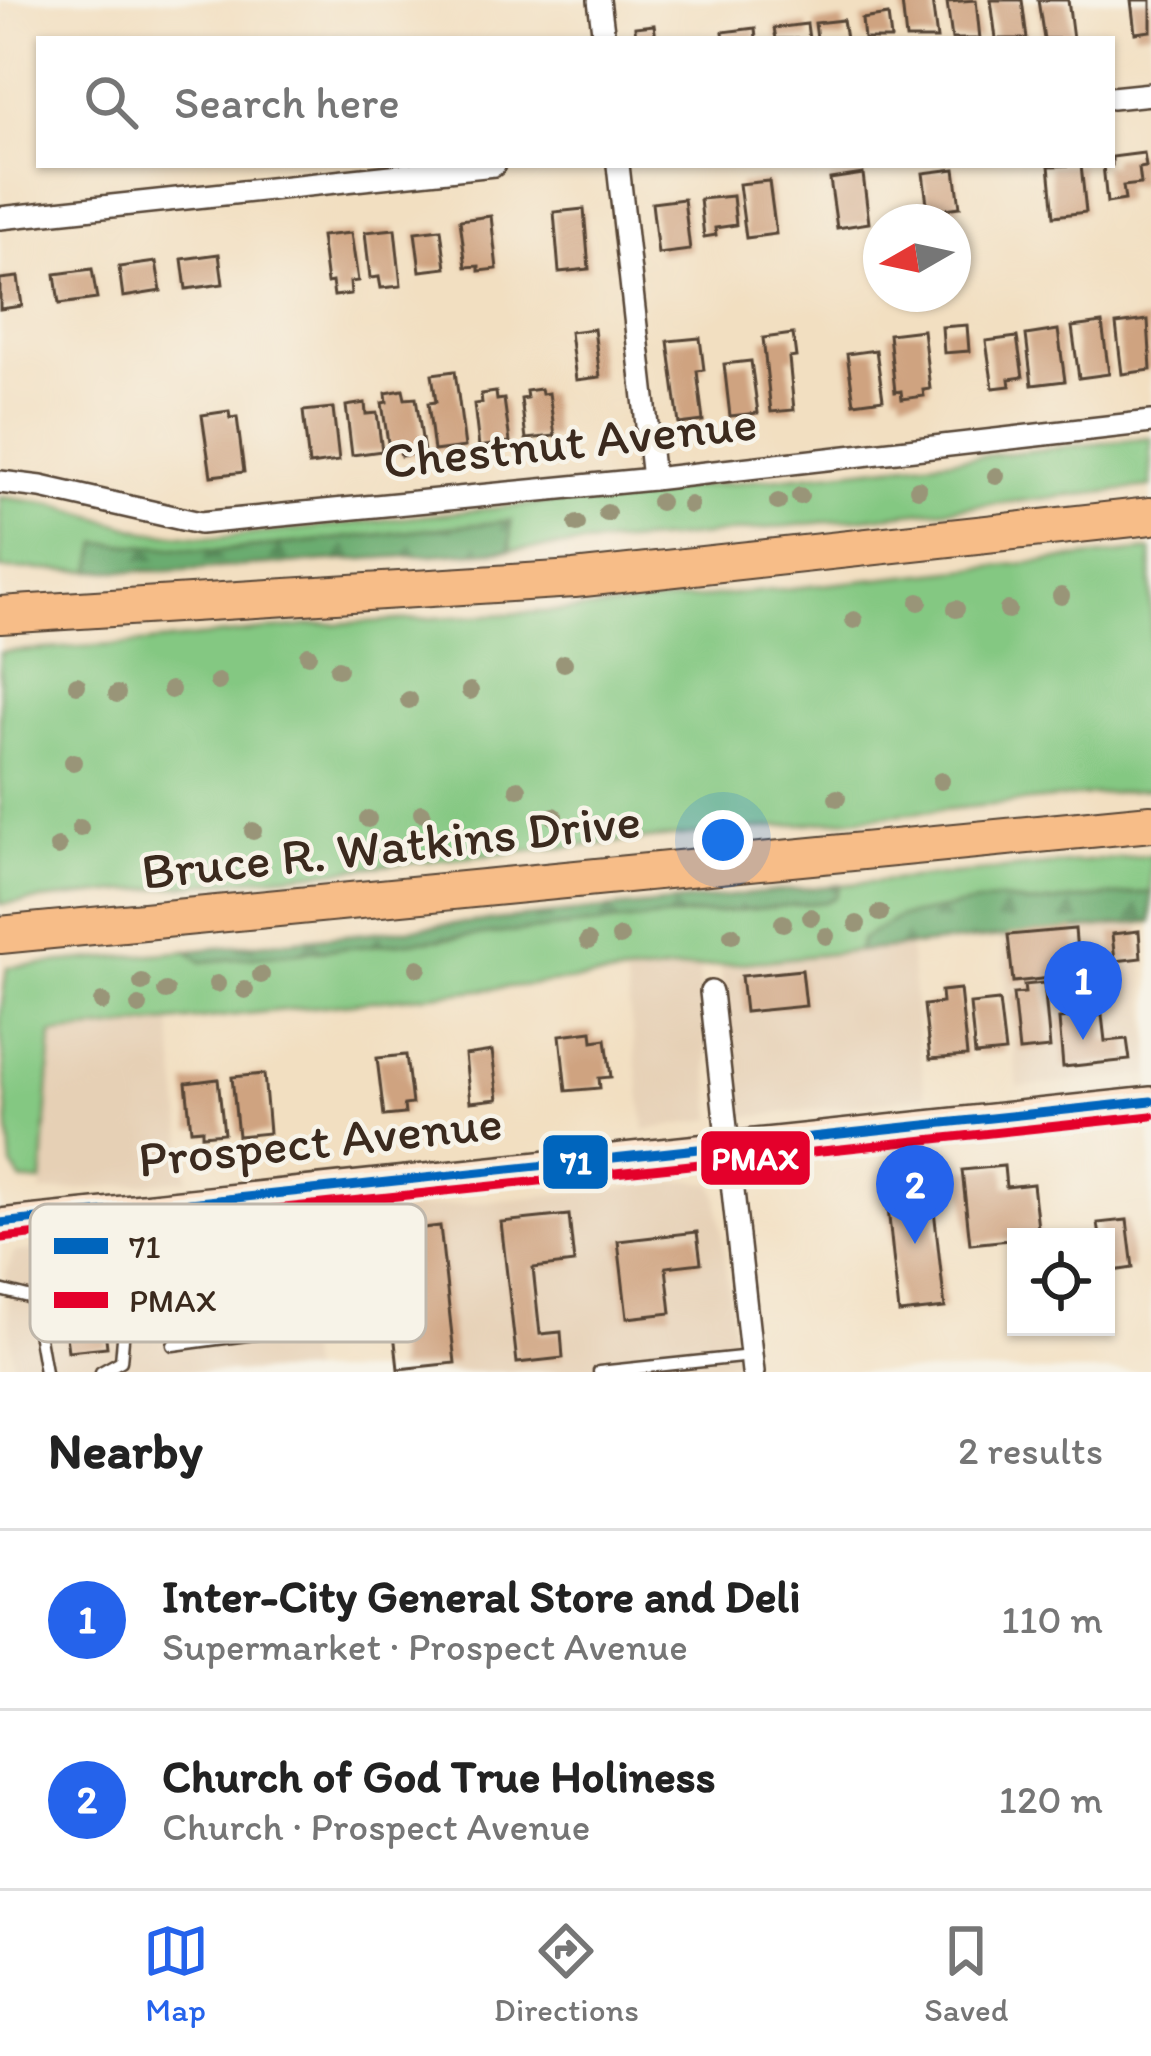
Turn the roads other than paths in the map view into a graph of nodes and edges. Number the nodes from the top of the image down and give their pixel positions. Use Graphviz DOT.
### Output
graph roads {
  1 [pos="599,0"];
  2 [pos="604,36"];
  3 [pos="1151,94"];
  4 [pos="1115,98"];
  5 [pos="466,168"];
  6 [pos="618,168"];
  7 [pos="0,218"];
  8 [pos="1151,422"];
  9 [pos="653,479"];
  10 [pos="0,482"];
  11 [pos="1151,516"];
  12 [pos="0,615"];
  13 [pos="1151,823"];
  14 [pos="0,935"];
  15 [pos="711,992"];
  16 [pos="1151,1101"];
  17 [pos="728,1144"];
  18 [pos="205,1201"];
  19 [pos="175,1204"];
  20 [pos="205,1204"];
  21 [pos="30,1219"];
  22 [pos="0,1222"];
  23 [pos="0,1290"];
  24 [pos="30,1298"];
  25 [pos="40,1342"];
  26 [pos="123,1342"];
  27 [pos="194,1342"];
  28 [pos="173,1345"];
  29 [pos="752,1364"];
  30 [pos="45,1372"];
  31 [pos="101,1372"];
  32 [pos="599,1372"];
  1 -- 2 [label="street"];
  3 -- 4 [label="street"];
  5 -- 7 [label="street"];
  6 -- 9 [label="street"];
  8 -- 9 [label="street, Chestnut Avenue"];
  9 -- 10 [label="street, Chestnut Avenue"];
  11 -- 12 [label="highway"];
  13 -- 14 [label="highway, Bruce R. Watkins Drive"];
  15 -- 17 [label="street"];
  16 -- 17 [label="main road, Prospect Avenue"];
  17 -- 18 [label="main road, Prospect Avenue"];
  17 -- 29 [label="street"];
  18 -- 19 [label="main road, Prospect Avenue"];
  18 -- 20 [label="lane"];
  21 -- 22 [label="main road, Prospect Avenue"];
  23 -- 24 [label="lane"];
  25 -- 30 [label="lane"];
  26 -- 31 [label="lane"];
  27 -- 28 [label="lane"];
  29 -- 32 [label="lane"];
}
